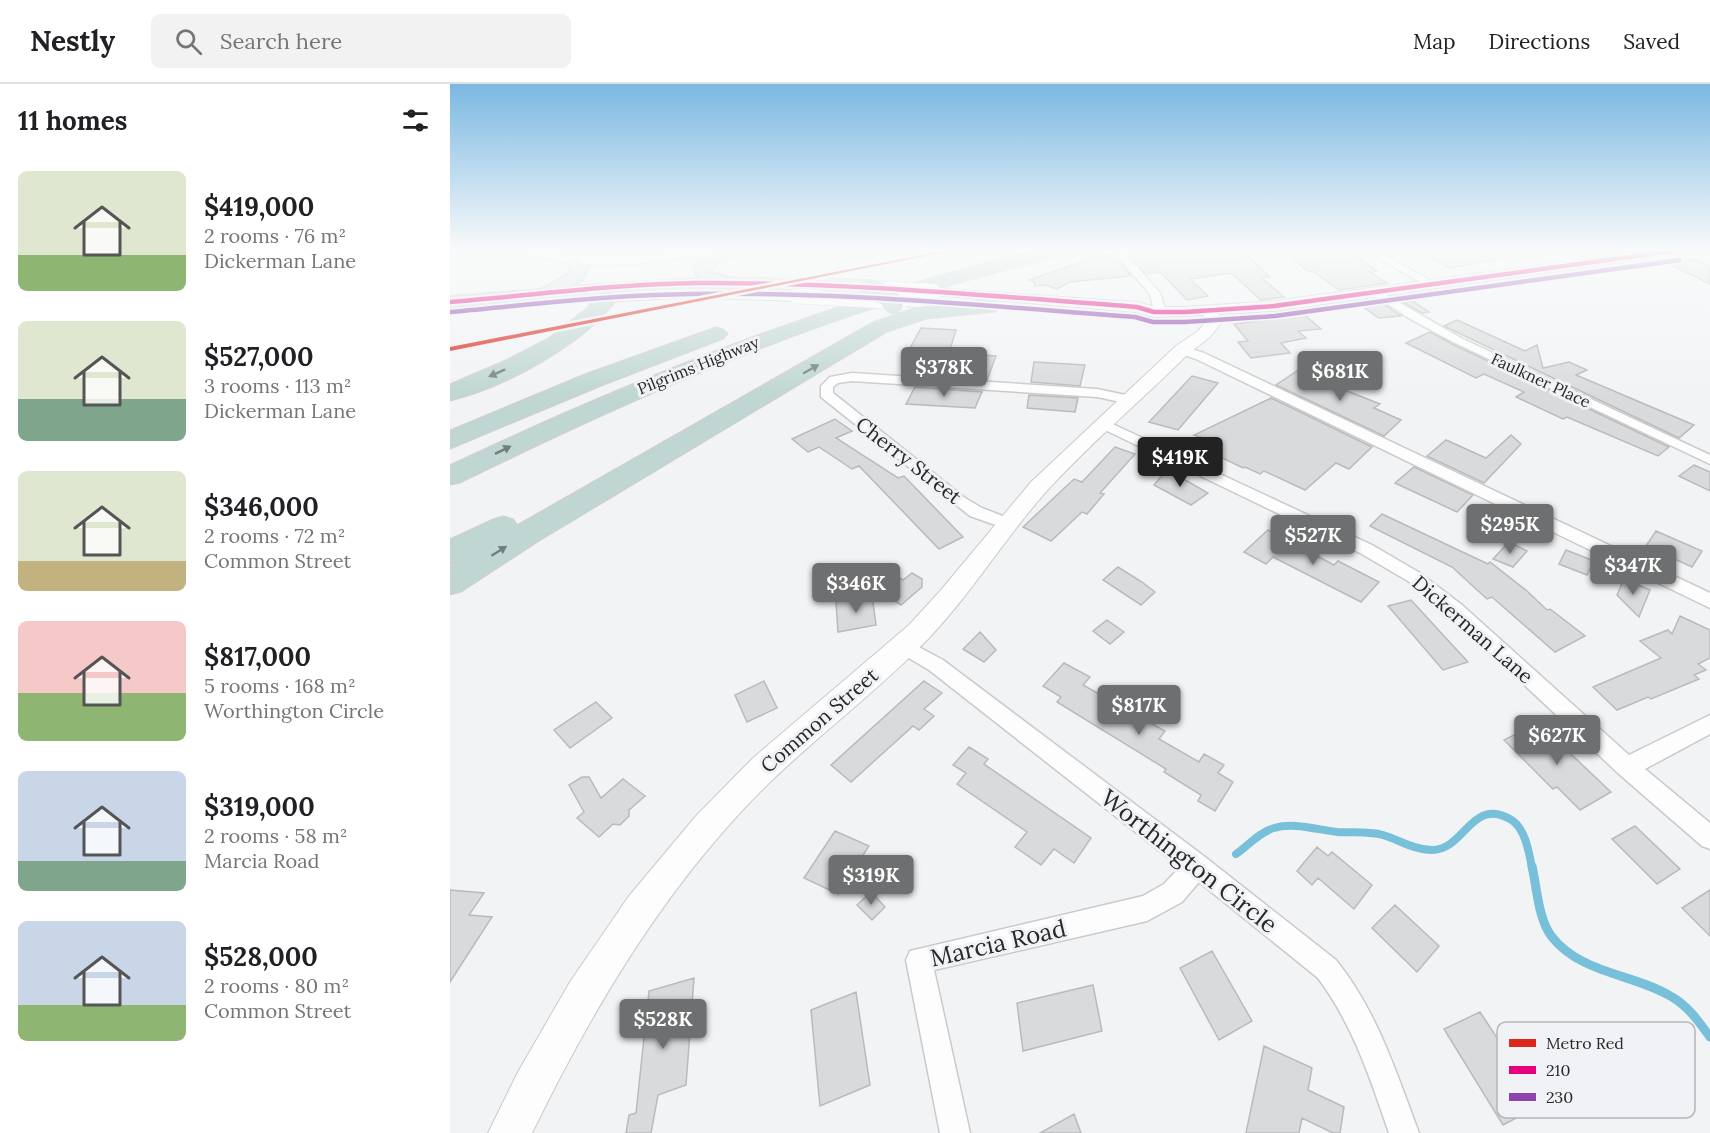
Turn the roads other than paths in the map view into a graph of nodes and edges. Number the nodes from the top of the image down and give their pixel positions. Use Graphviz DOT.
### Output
graph roads {
  1 [pos="485,299"];
  2 [pos="566,299"];
  3 [pos="609,299"];
  4 [pos="824,299"];
  5 [pos="870,299"];
  6 [pos="899,299"];
  7 [pos="1034,299"];
  8 [pos="1156,299"];
  9 [pos="1325,299"];
  10 [pos="1387,299"];
  11 [pos="896,300"];
  12 [pos="450,302"];
  13 [pos="988,307"];
  14 [pos="450,311"];
  15 [pos="1157,312"];
  16 [pos="1185,312"];
  17 [pos="1211,312"];
  18 [pos="768,316"];
  19 [pos="869,334"];
  20 [pos="1182,350"];
  21 [pos="450,393"];
  22 [pos="760,398"];
  23 [pos="1130,400"];
  24 [pos="1104,424"];
  25 [pos="450,428"];
  26 [pos="450,440"];
  27 [pos="1710,460"];
  28 [pos="450,476"];
  29 [pos="450,500"];
  30 [pos="1007,524"];
  31 [pos="450,554"];
  32 [pos="450,583"];
  33 [pos="1710,601"];
  34 [pos="904,645"];
  35 [pos="1710,724"];
  36 [pos="1626,767"];
  37 [pos="1710,838"];
  38 [pos="1197,865"];
  39 [pos="509,1133"];
  40 [pos="955,1133"];
  41 [pos="1404,1133"];
  1 -- 12 [label="main road"];
  2 -- 14 [label="main road"];
  3 -- 21 [label="highway, one-way"];
  4 -- 18 [label="highway, Pilgrims Highway"];
  5 -- 11 [label="main road, bridge"];
  6 -- 11 [label="highway, Pilgrims Highway"];
  7 -- 15 [label="main road, bridge"];
  8 -- 15 [label="street"];
  9 -- 17 [label="main road"];
  10 -- 27 [label="street, Faulkner Place"];
  11 -- 13 [label="main road"];
  11 -- 19 [label="highway"];
  28 -- 11 [label="highway, Pilgrims Highway, one-way"];
  11 -- 29 [label="highway"];
  13 -- 15 [label="main road"];
  13 -- 19 [label="highway"];
  15 -- 16 [label="main road"];
  16 -- 17 [label="main road"];
  16 -- 20 [label="main road"];
  17 -- 20 [label="main road, Common Street"];
  22 -- 19 [label="highway, one-way"];
  20 -- 23 [label="main road, Common Street"];
  20 -- 33 [label="street"];
  22 -- 31 [label="highway"];
  32 -- 22 [label="highway, one-way"];
  23 -- 24 [label="main road, Common Street"];
  23 -- 30 [label="street, Cherry Street"];
  24 -- 30 [label="main road, Common Street"];
  24 -- 36 [label="street, Dickerman Lane"];
  25 -- 26 [label="highway, Pilgrims Highway"];
  30 -- 34 [label="main road, Common Street"];
  34 -- 38 [label="street, Worthington Circle"];
  34 -- 39 [label="main road, Common Street"];
  35 -- 36 [label="street"];
  36 -- 37 [label="street, Dickerman Lane"];
  38 -- 40 [label="street, Marcia Road"];
  38 -- 41 [label="street, Worthington Circle"];
}
